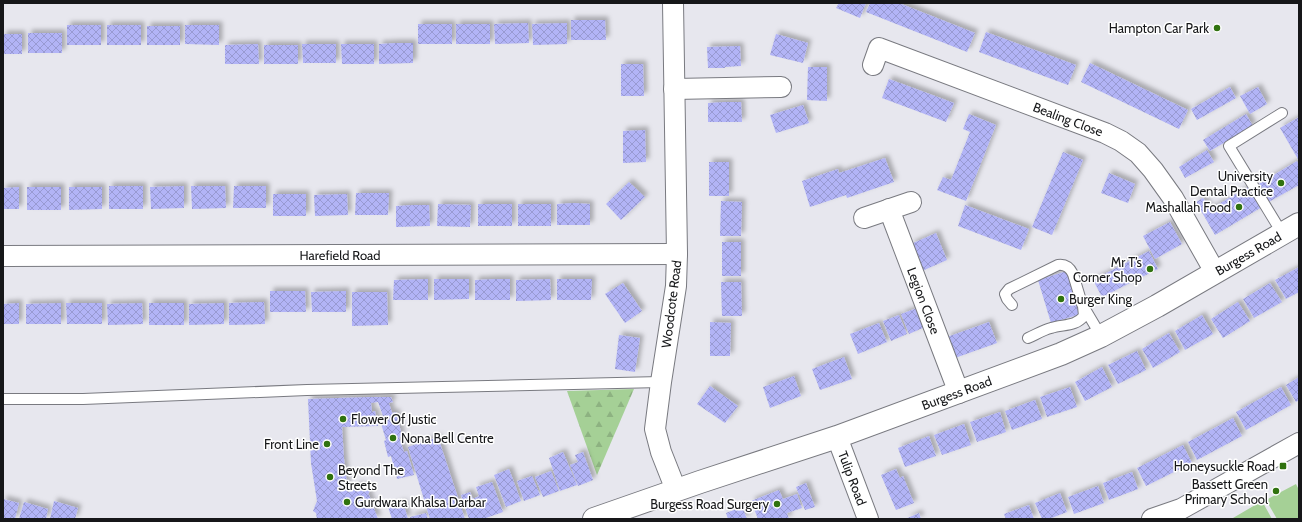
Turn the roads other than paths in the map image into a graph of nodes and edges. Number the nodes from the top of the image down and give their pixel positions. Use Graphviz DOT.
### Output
graph roads {
  1 [pos="673,3"];
  2 [pos="873,65"];
  3 [pos="782,87"];
  4 [pos="674,89"];
  5 [pos="1282,113"];
  6 [pos="911,202"];
  7 [pos="889,209"];
  8 [pos="864,218"];
  9 [pos="1290,229"];
  10 [pos="677,254"];
  11 [pos="3,256"];
  12 [pos="1215,272"];
  13 [pos="1082,304"];
  14 [pos="1012,305"];
  15 [pos="1101,336"];
  16 [pos="1028,338"];
  17 [pos="661,382"];
  18 [pos="959,393"];
  19 [pos="3,399"];
  20 [pos="837,437"];
  21 [pos="1299,443"];
  22 [pos="676,490"];
  23 [pos="1183,514"];
  24 [pos="594,519"];
  25 [pos="868,519"];
  26 [pos="1152,519"];
  1 -- 4 [label="street, Woodcote Road"];
  2 -- 12 [label="street, Bealing Close"];
  3 -- 4 [label="street"];
  4 -- 10 [label="street, Woodcote Road"];
  5 -- 9 [label="lane"];
  6 -- 7 [label="street"];
  7 -- 8 [label="street"];
  7 -- 18 [label="street, Legion Close"];
  9 -- 12 [label="main road, Burgess Road"];
  10 -- 11 [label="street, Harefield Road"];
  10 -- 17 [label="street, Woodcote Road"];
  12 -- 15 [label="main road, Burgess Road"];
  13 -- 14 [label="lane"];
  13 -- 15 [label="lane"];
  13 -- 16 [label="lane"];
  15 -- 18 [label="main road, Burgess Road"];
  17 -- 19 [label="lane"];
  17 -- 22 [label="street, Woodcote Road"];
  18 -- 20 [label="main road, Burgess Road"];
  20 -- 22 [label="main road, Burgess Road"];
  20 -- 25 [label="street, Tulip Road"];
  21 -- 23 [label="street"];
  22 -- 24 [label="main road, Burgess Road"];
  23 -- 26 [label="street"];
}
